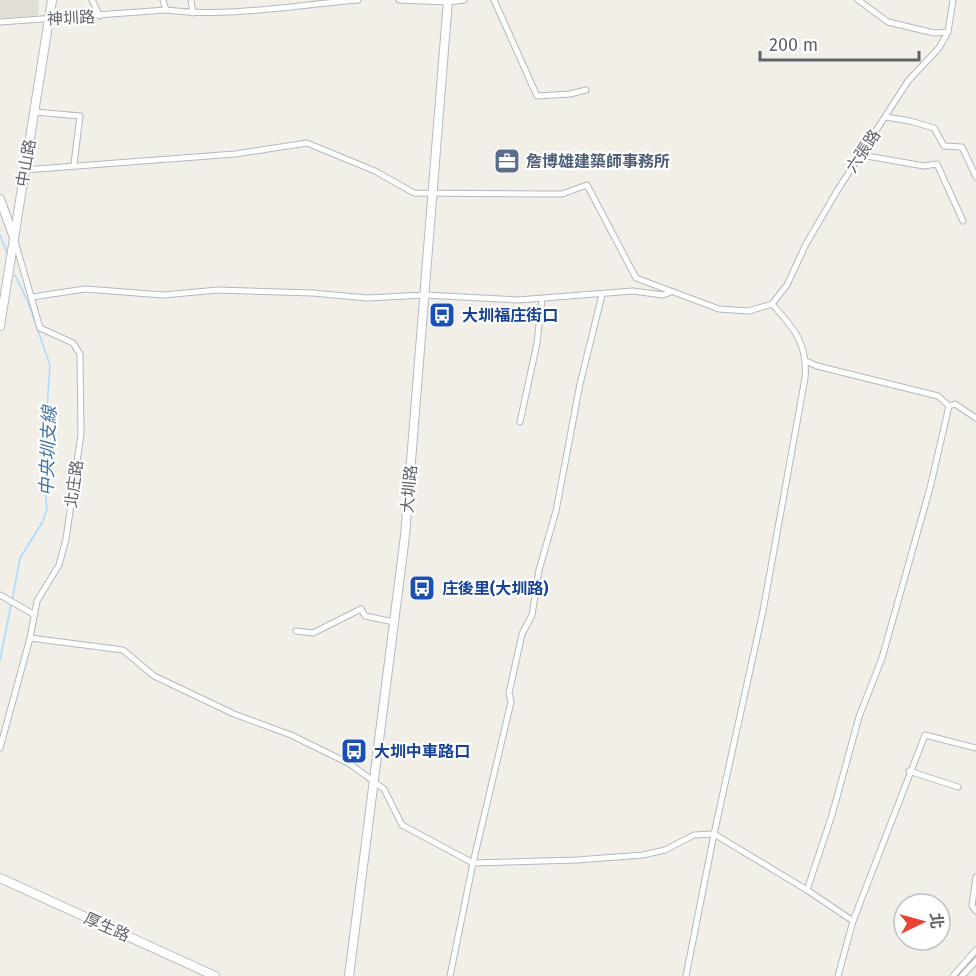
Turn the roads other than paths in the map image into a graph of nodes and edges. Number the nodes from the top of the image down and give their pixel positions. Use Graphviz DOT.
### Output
graph roads {
  1 [pos="52,0"];
  2 [pos="92,0"];
  3 [pos="163,0"];
  4 [pos="191,0"];
  5 [pos="358,0"];
  6 [pos="399,0"];
  7 [pos="464,0"];
  8 [pos="494,0"];
  9 [pos="858,0"];
  10 [pos="953,0"];
  11 [pos="448,1"];
  12 [pos="166,10"];
  13 [pos="193,13"];
  14 [pos="100,16"];
  15 [pos="51,18"];
  16 [pos="0,22"];
  17 [pos="948,32"];
  18 [pos="586,90"];
  19 [pos="35,112"];
  20 [pos="885,117"];
  21 [pos="861,155"];
  22 [pos="74,165"];
  23 [pos="24,170"];
  24 [pos="976,177"];
  25 [pos="434,194"];
  26 [pos="0,199"];
  27 [pos="963,221"];
  28 [pos="13,235"];
  29 [pos="671,291"];
  30 [pos="425,295"];
  31 [pos="602,295"];
  32 [pos="32,297"];
  33 [pos="542,299"];
  34 [pos="772,304"];
  35 [pos="1,313"];
  36 [pos="0,326"];
  37 [pos="806,361"];
  38 [pos="949,406"];
  39 [pos="976,418"];
  40 [pos="520,422"];
  41 [pos="0,595"];
  42 [pos="35,615"];
  43 [pos="394,622"];
  44 [pos="296,631"];
  45 [pos="30,638"];
  46 [pos="0,748"];
  47 [pos="976,748"];
  48 [pos="909,771"];
  49 [pos="374,779"];
  50 [pos="958,787"];
  51 [pos="714,834"];
  52 [pos="473,863"];
  53 [pos="976,877"];
  54 [pos="0,878"];
  55 [pos="807,890"];
  56 [pos="976,911"];
  57 [pos="853,921"];
  58 [pos="976,950"];
  59 [pos="976,961"];
  60 [pos="215,976"];
  61 [pos="349,976"];
  62 [pos="450,976"];
  63 [pos="686,976"];
  64 [pos="837,976"];
  65 [pos="953,976"];
  66 [pos="962,976"];
  1 -- 15 [label="street, 中山路"];
  2 -- 14 [label="street"];
  3 -- 12 [label="street"];
  4 -- 13 [label="street"];
  5 -- 13 [label="street, 神圳路"];
  6 -- 11 [label="street"];
  7 -- 11 [label="street"];
  8 -- 18 [label="street"];
  9 -- 17 [label="street"];
  10 -- 17 [label="street, 六張路"];
  11 -- 25 [label="street, 大圳路"];
  12 -- 13 [label="street, 神圳路"];
  12 -- 14 [label="street, 神圳路"];
  14 -- 15 [label="street, 神圳路"];
  15 -- 16 [label="street, 神圳路"];
  15 -- 19 [label="street, 中山路"];
  17 -- 20 [label="street, 六張路"];
  19 -- 22 [label="street"];
  19 -- 23 [label="street, 中山路"];
  20 -- 21 [label="street, 六張路"];
  20 -- 24 [label="street"];
  21 -- 27 [label="street"];
  21 -- 34 [label="street, 六張路"];
  22 -- 23 [label="street"];
  22 -- 25 [label="street"];
  23 -- 28 [label="street, 中山路"];
  25 -- 29 [label="street"];
  25 -- 30 [label="street, 大圳路"];
  26 -- 28 [label="street"];
  28 -- 32 [label="street, 北庄路"];
  28 -- 35 [label="street, 中山路"];
  29 -- 31 [label="street"];
  29 -- 34 [label="street"];
  30 -- 32 [label="street"];
  30 -- 33 [label="street"];
  30 -- 43 [label="street, 大圳路"];
  31 -- 33 [label="street"];
  31 -- 52 [label="street"];
  32 -- 42 [label="street, 北庄路"];
  33 -- 40 [label="street"];
  34 -- 37 [label="street"];
  35 -- 36 [label="street, 中山路"];
  37 -- 38 [label="street"];
  37 -- 51 [label="street"];
  38 -- 39 [label="street"];
  38 -- 55 [label="street"];
  41 -- 42 [label="street"];
  42 -- 45 [label="street, 北庄路"];
  43 -- 44 [label="street"];
  43 -- 49 [label="street, 大圳路"];
  45 -- 46 [label="street, 北庄路"];
  45 -- 49 [label="street"];
  47 -- 48 [label="street"];
  48 -- 50 [label="street"];
  48 -- 57 [label="street"];
  49 -- 52 [label="street"];
  49 -- 61 [label="street, 大圳路"];
  51 -- 52 [label="street"];
  51 -- 55 [label="street"];
  51 -- 63 [label="street"];
  52 -- 62 [label="street"];
  53 -- 56 [label="street"];
  54 -- 60 [label="street, 厚生路"];
  55 -- 57 [label="street"];
  57 -- 64 [label="street"];
  58 -- 65 [label="street"];
  59 -- 66 [label="street"];
}
